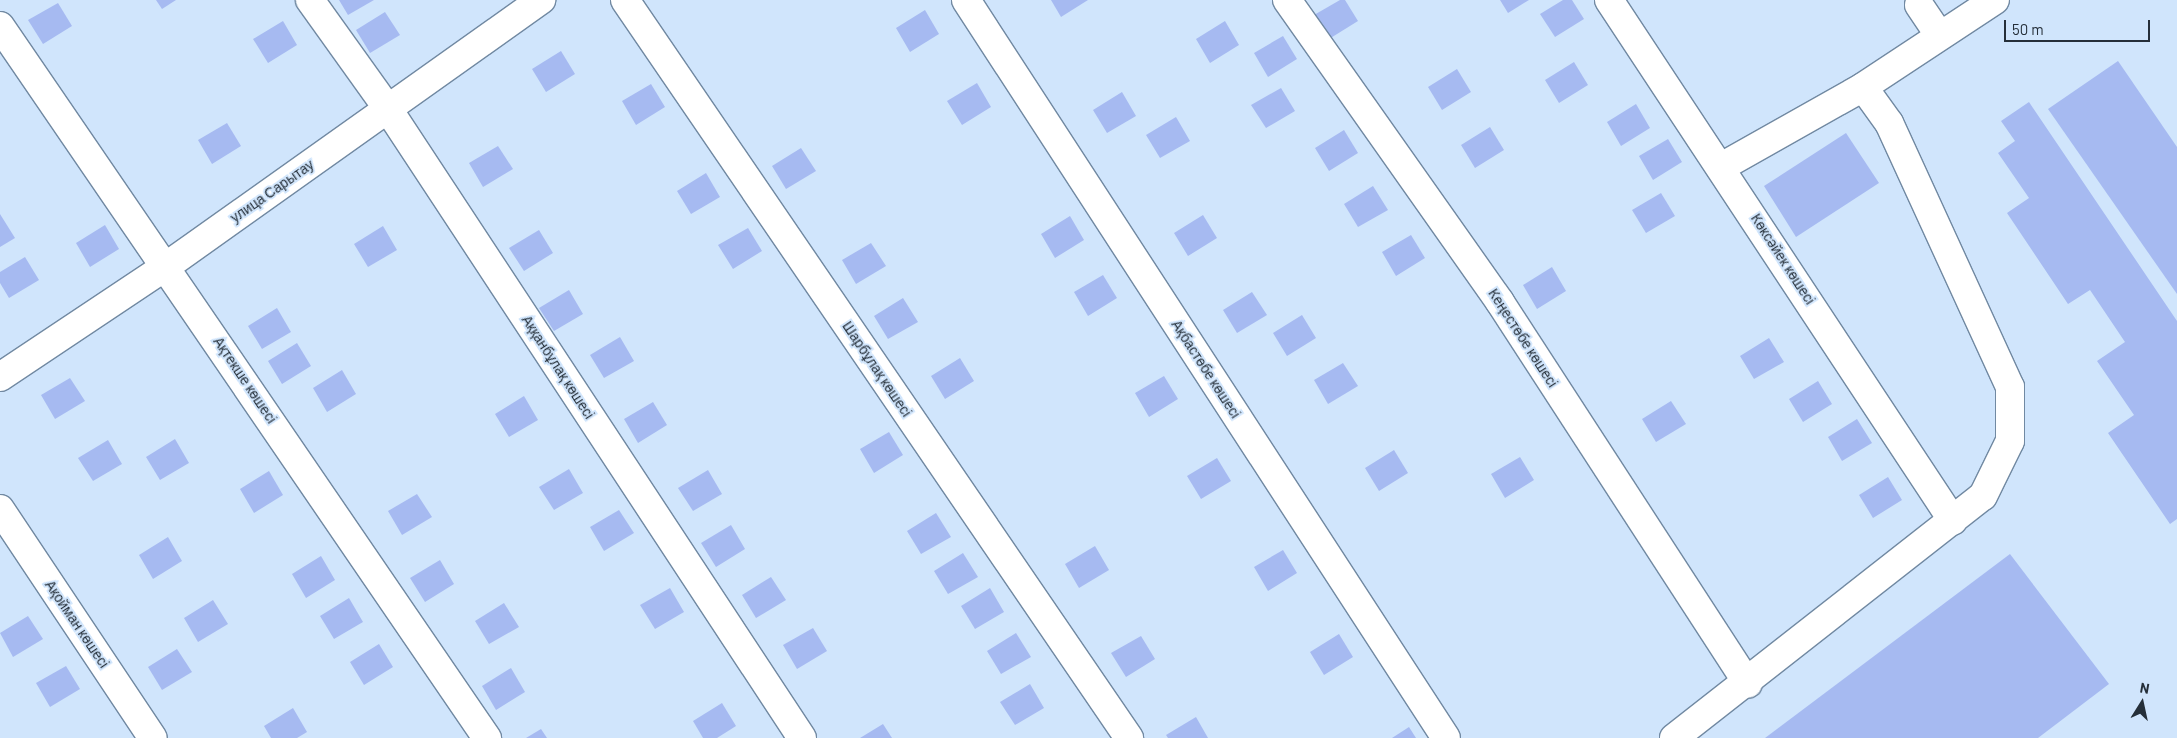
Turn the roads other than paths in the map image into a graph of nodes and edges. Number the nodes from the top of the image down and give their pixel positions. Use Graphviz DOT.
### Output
graph roads {
  1 [pos="310,0"];
  2 [pos="541,0"];
  3 [pos="625,0"];
  4 [pos="966,0"];
  5 [pos="1286,0"];
  6 [pos="1609,0"];
  7 [pos="1995,0"];
  8 [pos="1919,5"];
  9 [pos="0,26"];
  10 [pos="1940,36"];
  11 [pos="1863,87"];
  12 [pos="388,109"];
  13 [pos="1722,166"];
  14 [pos="168,265"];
  15 [pos="0,377"];
  16 [pos="0,509"];
  17 [pos="1953,521"];
  18 [pos="1748,684"];
  19 [pos="153,738"];
  20 [pos="486,738"];
  21 [pos="802,738"];
  22 [pos="1130,738"];
  23 [pos="1446,738"];
  24 [pos="1674,738"];
  1 -- 12 [label="street, Аққанбұлақ көшесі"];
  2 -- 12 [label="street, улица Сарытау"];
  3 -- 22 [label="street, Шарбұлақ көшесі"];
  4 -- 23 [label="street, Ақбастөбе көшесі"];
  5 -- 18 [label="street, Кеңестөбе көшесі"];
  6 -- 13 [label="street, Көксәйек көшесі"];
  7 -- 10 [label="street"];
  8 -- 10 [label="street"];
  9 -- 14 [label="street, Ақтекше көшесі"];
  10 -- 11 [label="street"];
  11 -- 13 [label="street"];
  11 -- 17 [label="street"];
  12 -- 14 [label="street, улица Сарытау"];
  12 -- 21 [label="street, Аққанбұлақ көшесі"];
  13 -- 17 [label="street, Көксәйек көшесі"];
  14 -- 15 [label="street, улица Сарытау"];
  14 -- 20 [label="street, Ақтекше көшесі"];
  16 -- 19 [label="street, Ақойман көшесі"];
  17 -- 18 [label="street"];
  18 -- 24 [label="street"];
}
